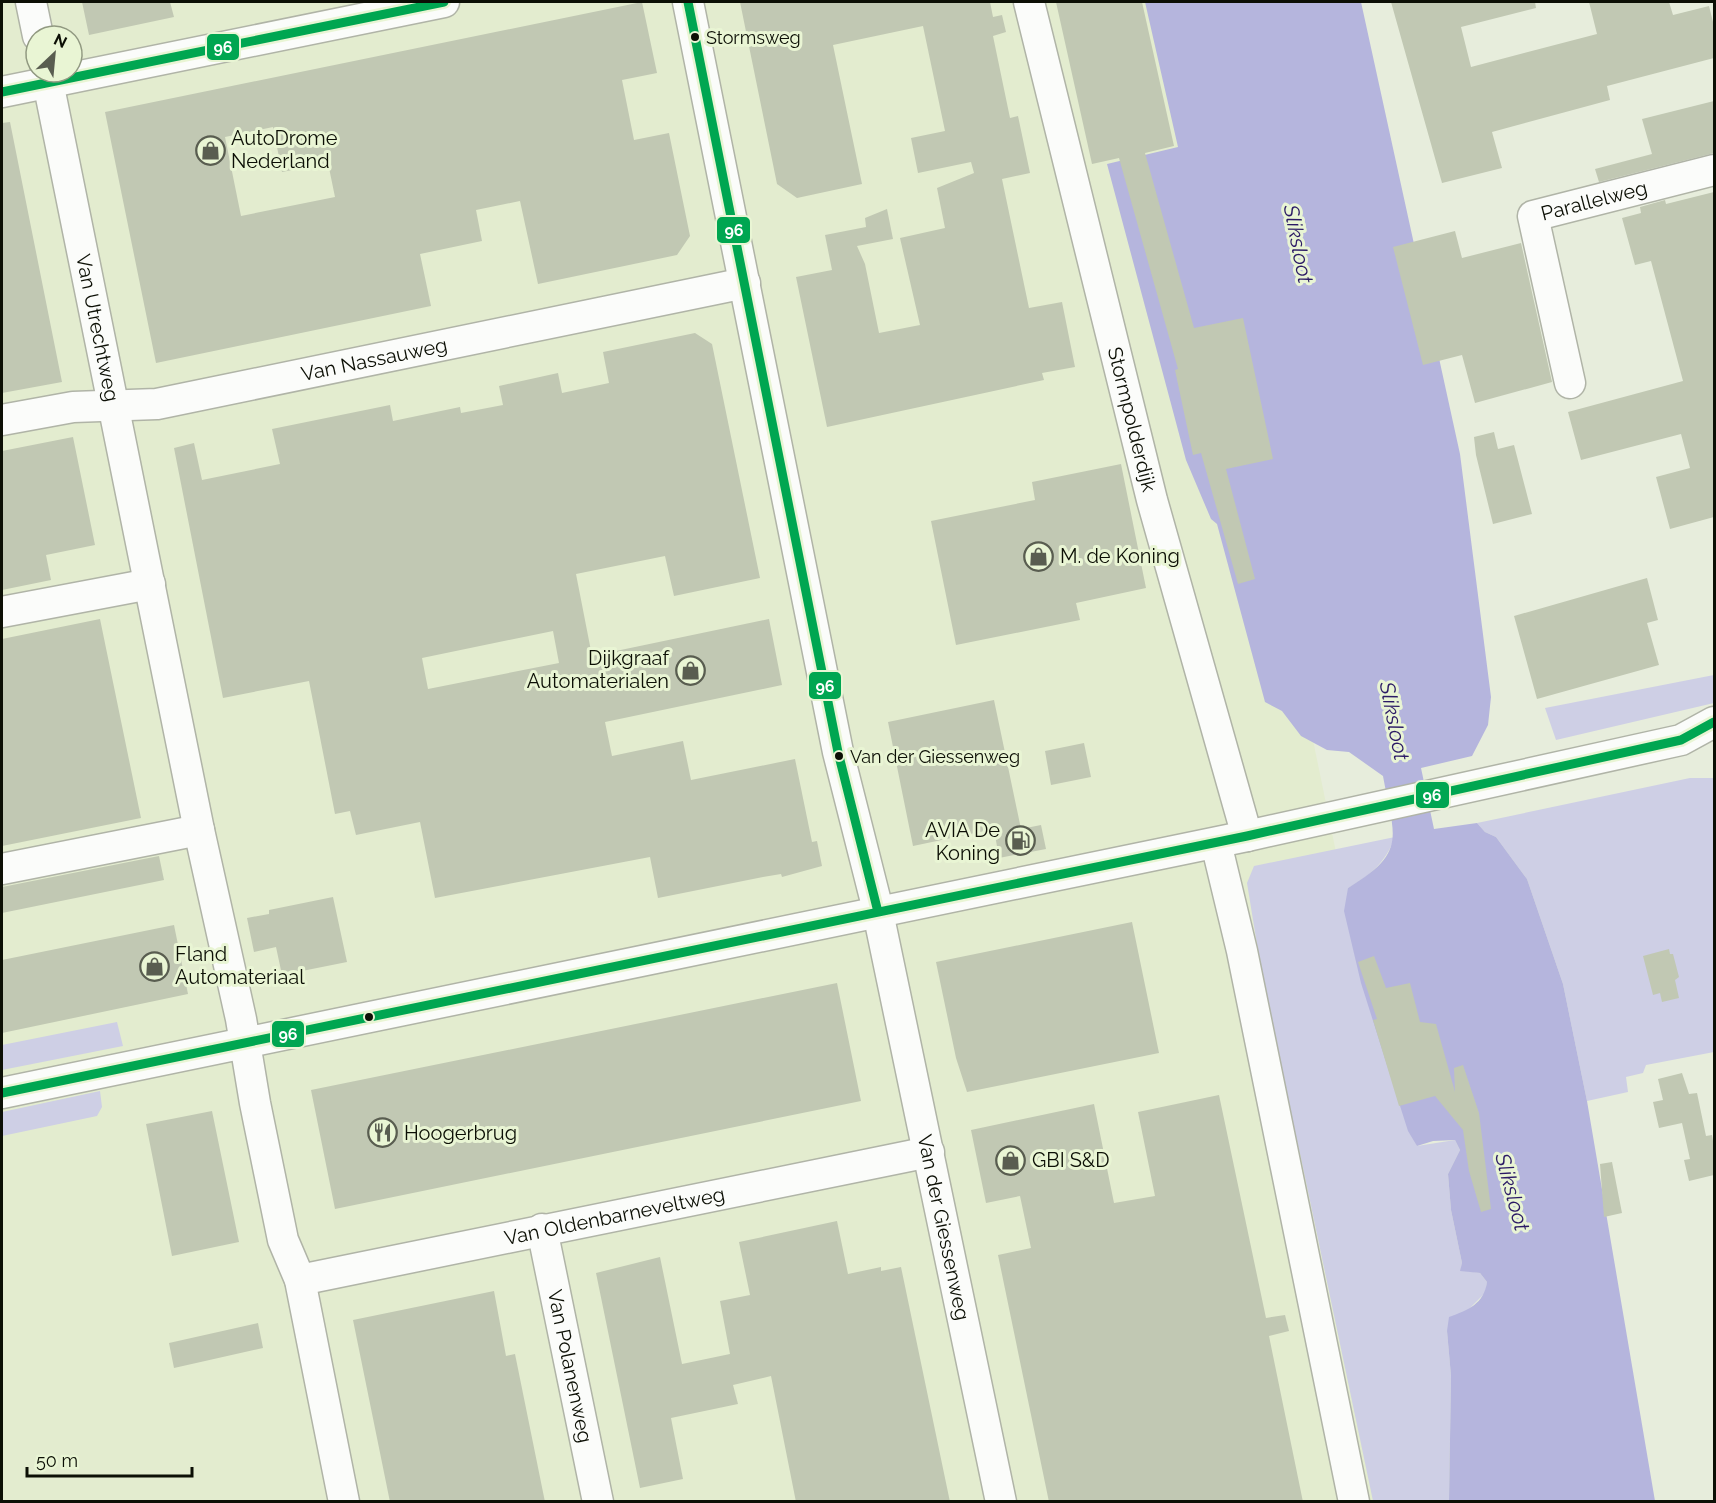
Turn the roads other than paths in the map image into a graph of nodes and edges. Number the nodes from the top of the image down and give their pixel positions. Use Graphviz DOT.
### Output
graph roads {
  1 [pos="31,2"];
  2 [pos="444,2"];
  3 [pos="688,2"];
  4 [pos="1029,2"];
  5 [pos="36,24"];
  6 [pos="84,70"];
  7 [pos="26,84"];
  8 [pos="48,84"];
  9 [pos="2,92"];
  10 [pos="1714,170"];
  11 [pos="745,283"];
  12 [pos="1570,383"];
  13 [pos="114,406"];
  14 [pos="2,420"];
  15 [pos="150,584"];
  16 [pos="2,612"];
  17 [pos="1714,722"];
  18 [pos="1681,740"];
  19 [pos="1714,744"];
  20 [pos="199,830"];
  21 [pos="1247,836"];
  22 [pos="1216,843"];
  23 [pos="2,869"];
  24 [pos="878,912"];
  25 [pos="244,1043"];
  26 [pos="2,1093"];
  27 [pos="929,1152"];
  28 [pos="542,1229"];
  29 [pos="300,1280"];
  30 [pos="344,1502"];
  31 [pos="598,1502"];
  32 [pos="1001,1502"];
  33 [pos="1354,1502"];
  1 -- 5 [label="street"];
  2 -- 6 [label="street"];
  3 -- 11 [label="street, Van der Giessenweg"];
  4 -- 21 [label="street, Stormpolderdijk"];
  7 -- 9 [label="street"];
  8 -- 13 [label="street, Van Utrechtweg"];
  10 -- 12 [label="street, Parallelweg"];
  11 -- 13 [label="street, Van Nassauweg"];
  11 -- 24 [label="street, Van der Giessenweg"];
  13 -- 14 [label="street, Van Nassauweg"];
  13 -- 15 [label="street, Van Utrechtweg"];
  15 -- 16 [label="street"];
  15 -- 20 [label="street, Van Utrechtweg"];
  17 -- 18 [label="street"];
  18 -- 19 [label="street"];
  18 -- 21 [label="street"];
  20 -- 23 [label="street"];
  20 -- 25 [label="street, Van Utrechtweg"];
  21 -- 22 [label="street"];
  22 -- 24 [label="street"];
  22 -- 33 [label="street"];
  24 -- 25 [label="street"];
  24 -- 27 [label="street, Van der Giessenweg"];
  25 -- 26 [label="street"];
  25 -- 29 [label="street, Van Utrechtweg"];
  27 -- 28 [label="street, Van Oldenbarneveltweg"];
  27 -- 32 [label="street, Van der Giessenweg"];
  28 -- 29 [label="street, Van Oldenbarneveltweg"];
  28 -- 31 [label="street, Van Polanenweg"];
  29 -- 30 [label="street, Van Utrechtweg"];
}
